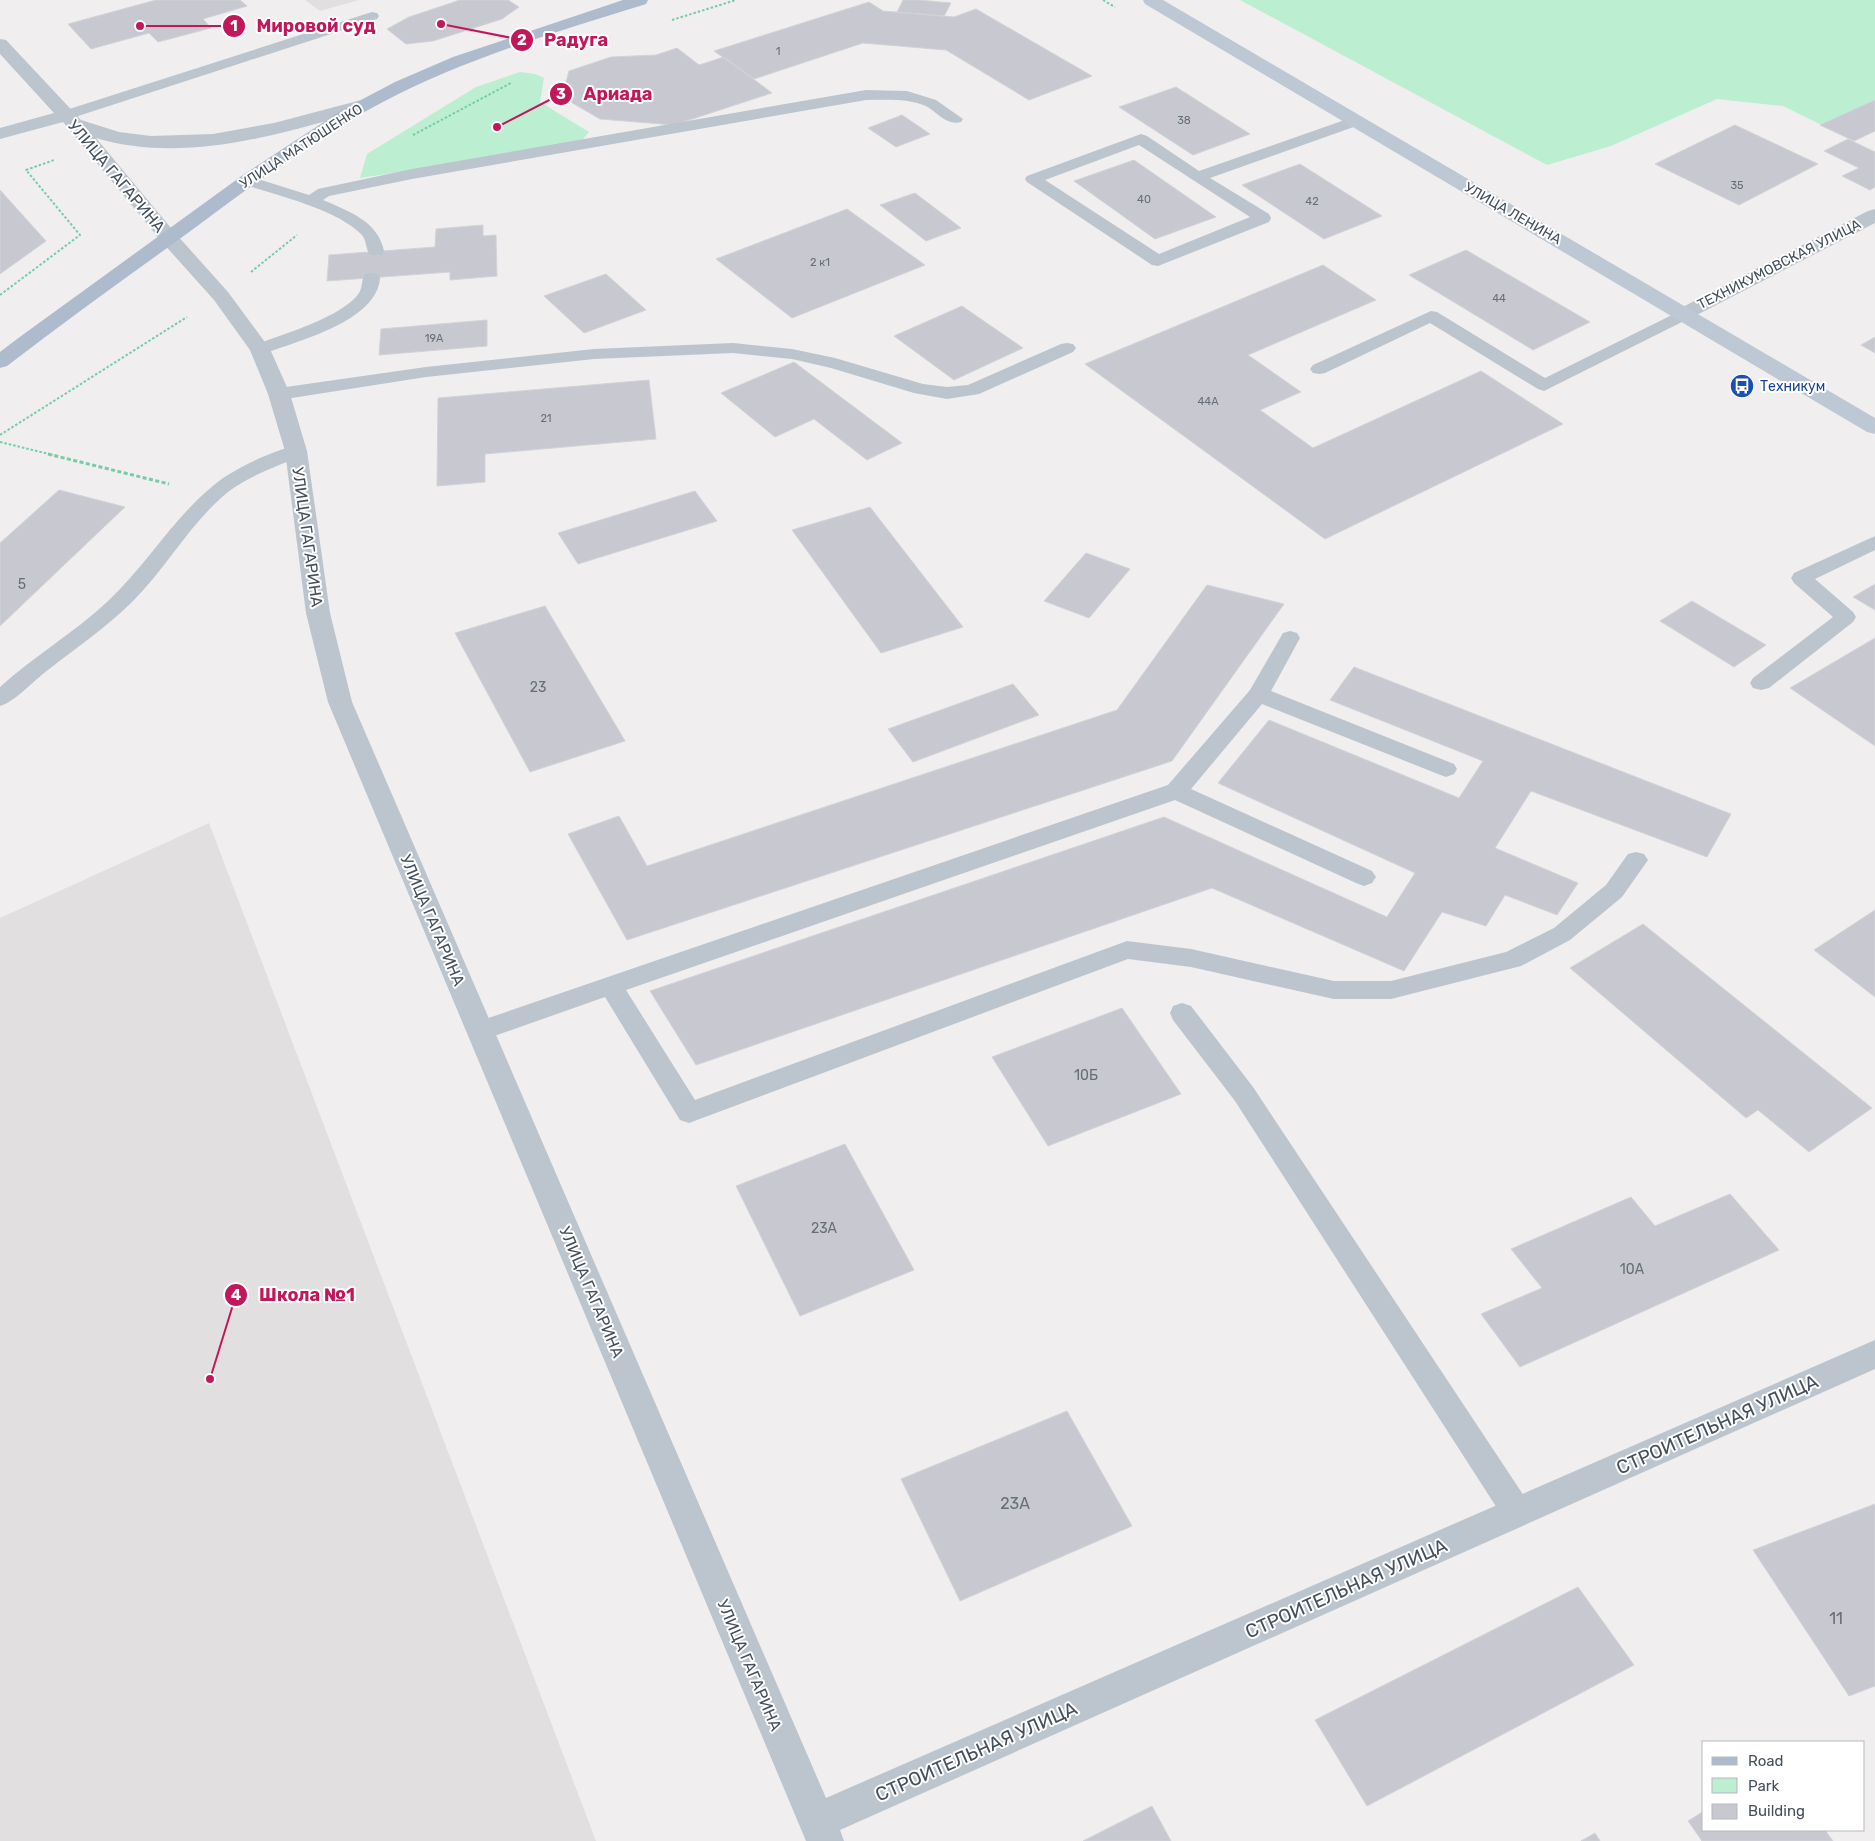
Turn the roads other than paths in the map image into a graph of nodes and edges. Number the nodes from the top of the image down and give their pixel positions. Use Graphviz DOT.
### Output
graph roads {
  1 [pos="640,0"];
  2 [pos="1151,0"];
  3 [pos="372,16"];
  4 [pos="0,44"];
  5 [pos="365,104"];
  6 [pos="70,119"];
  7 [pos="955,119"];
  8 [pos="1356,121"];
  9 [pos="0,134"];
  10 [pos="1197,177"];
  11 [pos="248,181"];
  12 [pos="311,202"];
  13 [pos="1875,215"];
  14 [pos="169,238"];
  15 [pos="376,251"];
  16 [pos="371,278"];
  17 [pos="1684,314"];
  18 [pos="1067,348"];
  19 [pos="260,349"];
  20 [pos="0,362"];
  21 [pos="1320,369"];
  22 [pos="279,394"];
  23 [pos="1875,427"];
  24 [pos="296,451"];
  25 [pos="1875,542"];
  26 [pos="1290,638"];
  27 [pos="1761,683"];
  28 [pos="1258,694"];
  29 [pos="0,699"];
  30 [pos="1446,769"];
  31 [pos="1176,791"];
  32 [pos="1636,860"];
  33 [pos="1364,877"];
  34 [pos="611,986"];
  35 [pos="1182,1013"];
  36 [pos="480,1031"];
  37 [pos="1875,1354"];
  38 [pos="1517,1512"];
  39 [pos="821,1831"];
  1 -- 5 [label="main road, УЛИЦА МАТЮШЕНКО"];
  2 -- 8 [label="main road, УЛИЦА ЛЕНИНА"];
  3 -- 6 [label="lane"];
  4 -- 6 [label="street, УЛИЦА ГАГАРИНА"];
  5 -- 6 [label="street"];
  5 -- 11 [label="main road, УЛИЦА МАТЮШЕНКО"];
  6 -- 9 [label="street"];
  6 -- 14 [label="street, УЛИЦА ГАГАРИНА"];
  7 -- 12 [label="lane"];
  8 -- 10 [label="lane"];
  8 -- 17 [label="main road, УЛИЦА ЛЕНИНА"];
  10 -- 10 [label="lane"];
  11 -- 12 [label="lane"];
  11 -- 14 [label="main road, УЛИЦА МАТЮШЕНКО"];
  12 -- 15 [label="lane"];
  13 -- 17 [label="street, ТЕХНИКУМОВСКАЯ УЛИЦА"];
  14 -- 19 [label="street, УЛИЦА ГАГАРИНА"];
  14 -- 20 [label="main road, УЛИЦА МАТЮШЕНКО"];
  16 -- 19 [label="lane"];
  17 -- 21 [label="lane"];
  17 -- 23 [label="main road, УЛИЦА ЛЕНИНА"];
  18 -- 22 [label="lane"];
  19 -- 22 [label="street, УЛИЦА ГАГАРИНА"];
  22 -- 24 [label="street, УЛИЦА ГАГАРИНА"];
  24 -- 29 [label="lane"];
  24 -- 36 [label="street, УЛИЦА ГАГАРИНА"];
  25 -- 27 [label="lane"];
  26 -- 28 [label="lane"];
  28 -- 30 [label="lane"];
  28 -- 31 [label="lane"];
  31 -- 33 [label="lane"];
  31 -- 34 [label="lane"];
  32 -- 34 [label="lane"];
  34 -- 36 [label="lane"];
  35 -- 38 [label="lane"];
  36 -- 39 [label="street, УЛИЦА ГАГАРИНА"];
  37 -- 38 [label="street, СТРОИТЕЛЬНАЯ УЛИЦА"];
  38 -- 39 [label="street, СТРОИТЕЛЬНАЯ УЛИЦА"];
}
